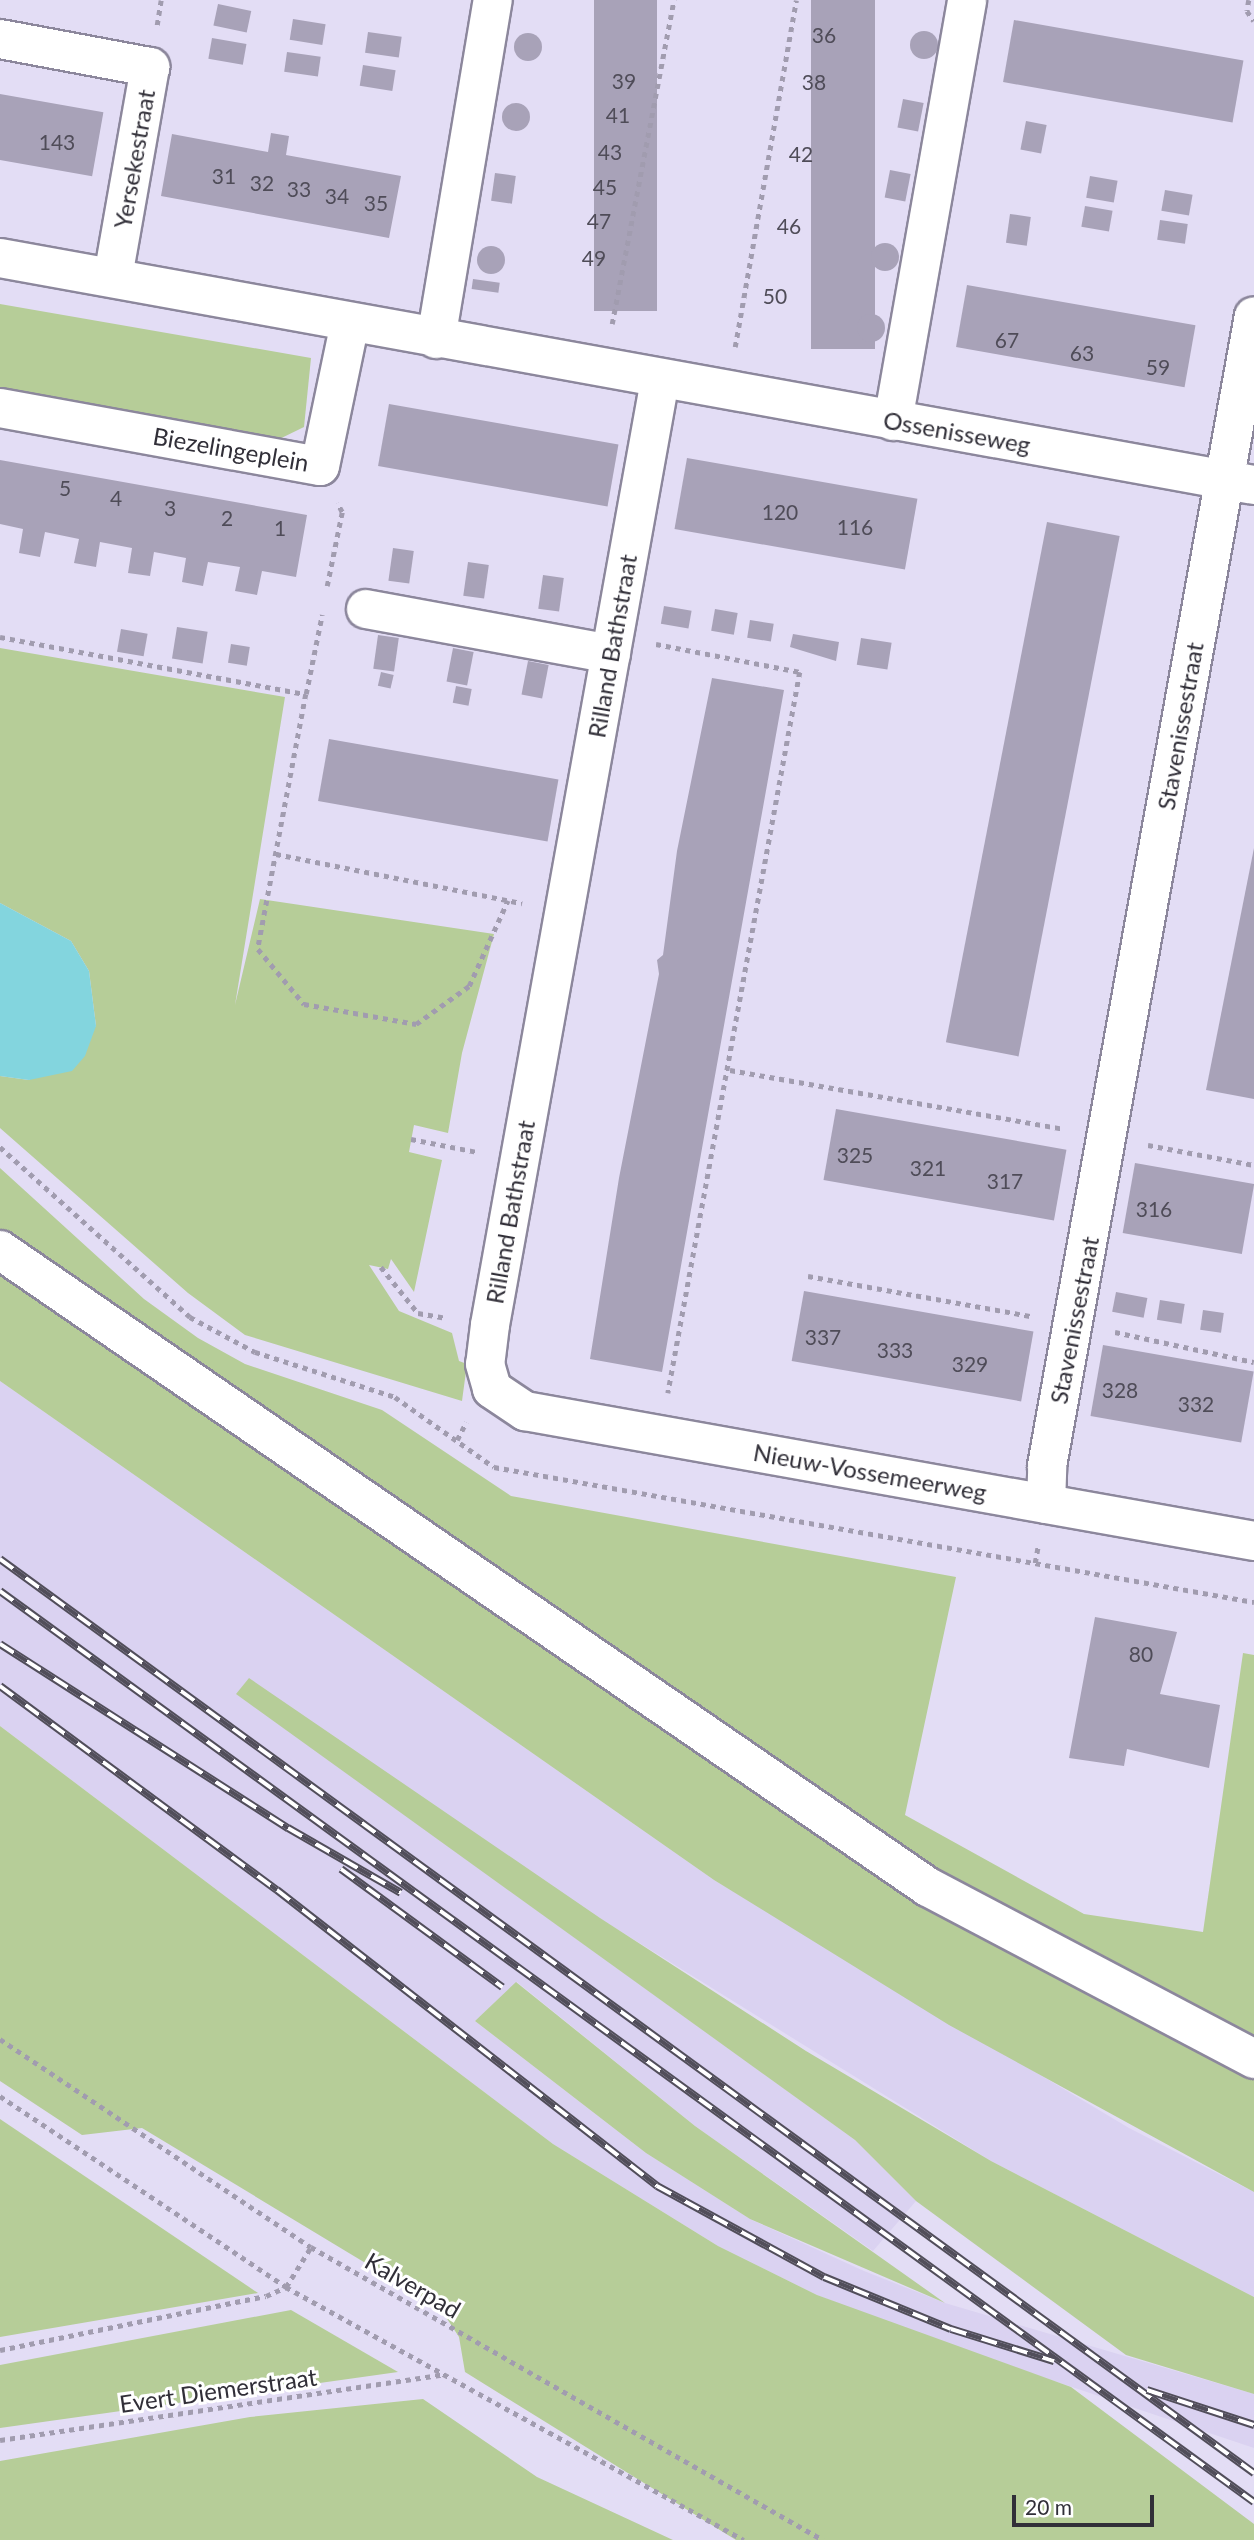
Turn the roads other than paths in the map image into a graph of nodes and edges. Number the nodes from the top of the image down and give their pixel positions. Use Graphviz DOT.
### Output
graph roads {
  1 [pos="493,0"];
  2 [pos="967,0"];
  3 [pos="0,39"];
  4 [pos="0,258"];
  5 [pos="113,277"];
  6 [pos="1254,316"];
  7 [pos="350,323"];
  8 [pos="436,339"];
  9 [pos="660,380"];
  10 [pos="0,408"];
  11 [pos="893,421"];
  12 [pos="1239,483"];
  13 [pos="366,609"];
  14 [pos="612,645"];
  15 [pos="0,1250"];
  16 [pos="492,1389"];
  17 [pos="1046,1504"];
  18 [pos="1254,1541"];
  19 [pos="1254,2059"];
  1 -- 8 [label="street"];
  2 -- 11 [label="street"];
  3 -- 5 [label="street, Yersekestraat"];
  4 -- 5 [label="street"];
  5 -- 7 [label="street"];
  6 -- 12 [label="street, Stavenissestraat"];
  7 -- 8 [label="street"];
  7 -- 10 [label="street, Biezelingeplein"];
  8 -- 9 [label="street"];
  9 -- 11 [label="street, Ossenisseweg"];
  9 -- 14 [label="street, Rilland Bathstraat"];
  11 -- 12 [label="street, Ossenisseweg"];
  12 -- 17 [label="street, Stavenissestraat"];
  13 -- 14 [label="street"];
  14 -- 16 [label="street, Rilland Bathstraat"];
  15 -- 19 [label="street"];
  16 -- 17 [label="street, Nieuw-Vossemeerweg"];
  17 -- 18 [label="street, Nieuw-Vossemeerweg"];
}
